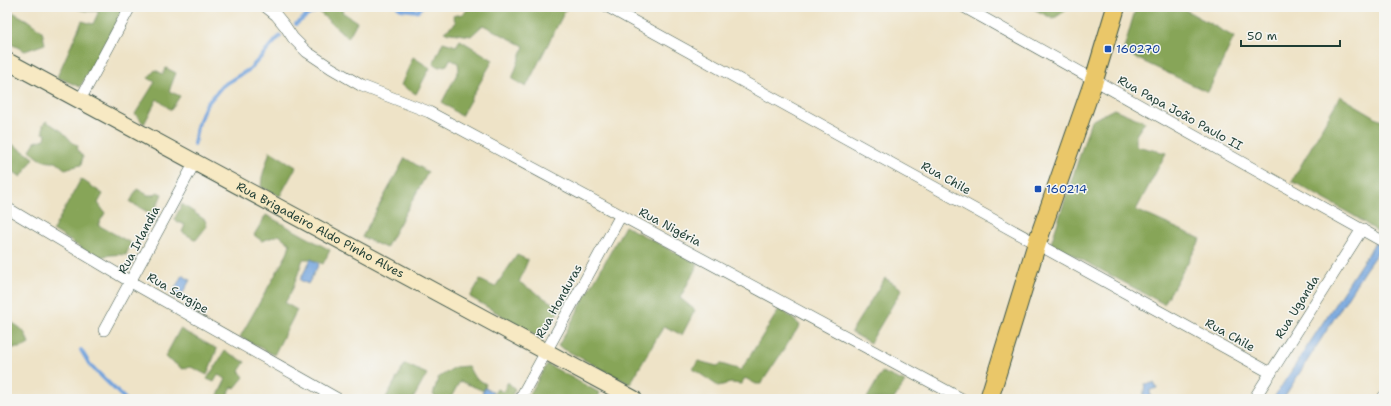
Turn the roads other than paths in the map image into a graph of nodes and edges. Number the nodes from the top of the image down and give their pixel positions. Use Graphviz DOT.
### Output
graph roads {
  1 [pos="130,7"];
  2 [pos="266,7"];
  3 [pos="608,7"];
  4 [pos="964,7"];
  5 [pos="1116,7"];
  6 [pos="7,61"];
  7 [pos="1094,80"];
  8 [pos="80,100"];
  9 [pos="195,162"];
  10 [pos="7,208"];
  11 [pos="621,215"];
  12 [pos="1362,229"];
  13 [pos="1380,240"];
  14 [pos="1037,242"];
  15 [pos="131,282"];
  16 [pos="104,330"];
  17 [pos="546,351"];
  18 [pos="1271,373"];
  19 [pos="1384,396"];
  20 [pos="338,399"];
  21 [pos="520,399"];
  22 [pos="634,399"];
  23 [pos="962,399"];
  24 [pos="989,399"];
  25 [pos="1254,399"];
  26 [pos="1383,399"];
  1 -- 8 [label="street"];
  2 -- 11 [label="street, Rua Nigéria"];
  3 -- 14 [label="street, Rua Chile"];
  4 -- 7 [label="street, Rua Papa João Paulo II"];
  5 -- 7 [label="main road"];
  6 -- 8 [label="street, Rua Brigadeiro Aldo Pinho Alves"];
  7 -- 12 [label="street, Rua Papa João Paulo II"];
  7 -- 14 [label="main road"];
  8 -- 9 [label="street, Rua Brigadeiro Aldo Pinho Alves"];
  9 -- 15 [label="street, Rua Irlandia"];
  9 -- 17 [label="street, Rua Brigadeiro Aldo Pinho Alves"];
  10 -- 15 [label="street, Rua Sergipe"];
  11 -- 17 [label="street, Rua Honduras"];
  11 -- 23 [label="street, Rua Nigéria"];
  12 -- 13 [label="street, Rua Papa João Paulo II"];
  12 -- 18 [label="street, Rua Uganda"];
  14 -- 18 [label="street, Rua Chile"];
  14 -- 24 [label="main road"];
  15 -- 16 [label="street, Rua Irlandia"];
  15 -- 20 [label="street, Rua Sergipe"];
  17 -- 21 [label="street, Rua Honduras"];
  17 -- 22 [label="street, Rua Brigadeiro Aldo Pinho Alves"];
  18 -- 25 [label="street, Rua Uganda"];
  19 -- 26 [label="street"];
}
